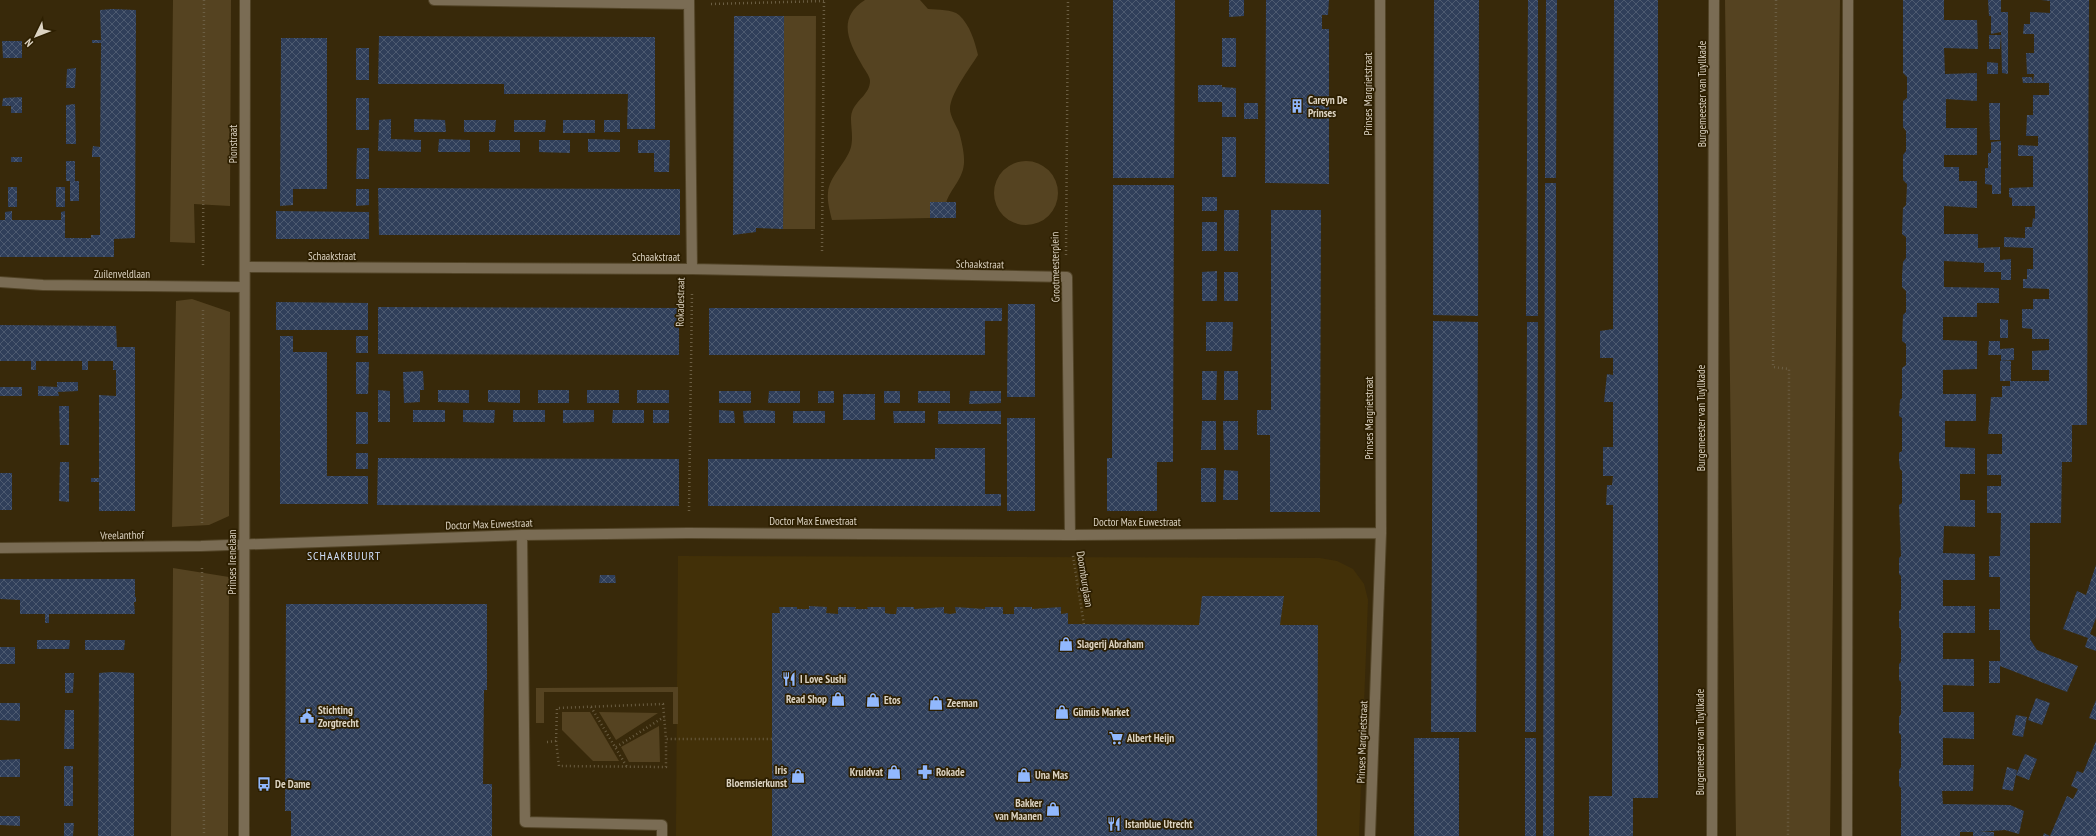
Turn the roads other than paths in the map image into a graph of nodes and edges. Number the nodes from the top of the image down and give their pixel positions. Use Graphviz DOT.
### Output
graph roads {
  1 [pos="245,0"];
  2 [pos="434,0"];
  3 [pos="1380,0"];
  4 [pos="1714,0"];
  5 [pos="1848,0"];
  6 [pos="689,2"];
  7 [pos="245,267"];
  8 [pos="692,269"];
  9 [pos="1067,277"];
  10 [pos="0,282"];
  11 [pos="244,287"];
  12 [pos="1381,533"];
  13 [pos="1070,534"];
  14 [pos="522,535"];
  15 [pos="245,543"];
  16 [pos="0,548"];
  17 [pos="244,836"];
  18 [pos="662,836"];
  19 [pos="1370,836"];
  20 [pos="1712,836"];
  21 [pos="1847,836"];
  1 -- 7 [label="street, Pionstraat"];
  2 -- 6 [label="street"];
  3 -- 12 [label="street, Prinses Margrietstraat"];
  4 -- 20 [label="street, Burgemeester van Tuyllkade"];
  5 -- 21 [label="street"];
  6 -- 8 [label="street, Rokadestraat"];
  7 -- 8 [label="street, Schaakstraat"];
  7 -- 11 [label="street, Pionstraat"];
  8 -- 9 [label="street, Schaakstraat"];
  9 -- 13 [label="street, Grootmeesterplein"];
  10 -- 11 [label="street, Zuilenveldlaan"];
  11 -- 15 [label="street, Prinses Irenelaan"];
  12 -- 13 [label="street, Doctor Max Euwestraat"];
  12 -- 19 [label="street, Prinses Margrietstraat"];
  13 -- 14 [label="street, Doctor Max Euwestraat"];
  14 -- 15 [label="street, Doctor Max Euwestraat"];
  14 -- 18 [label="street"];
  15 -- 16 [label="street, Vreelanthof"];
  15 -- 17 [label="street, Prinses Irenelaan"];
}
